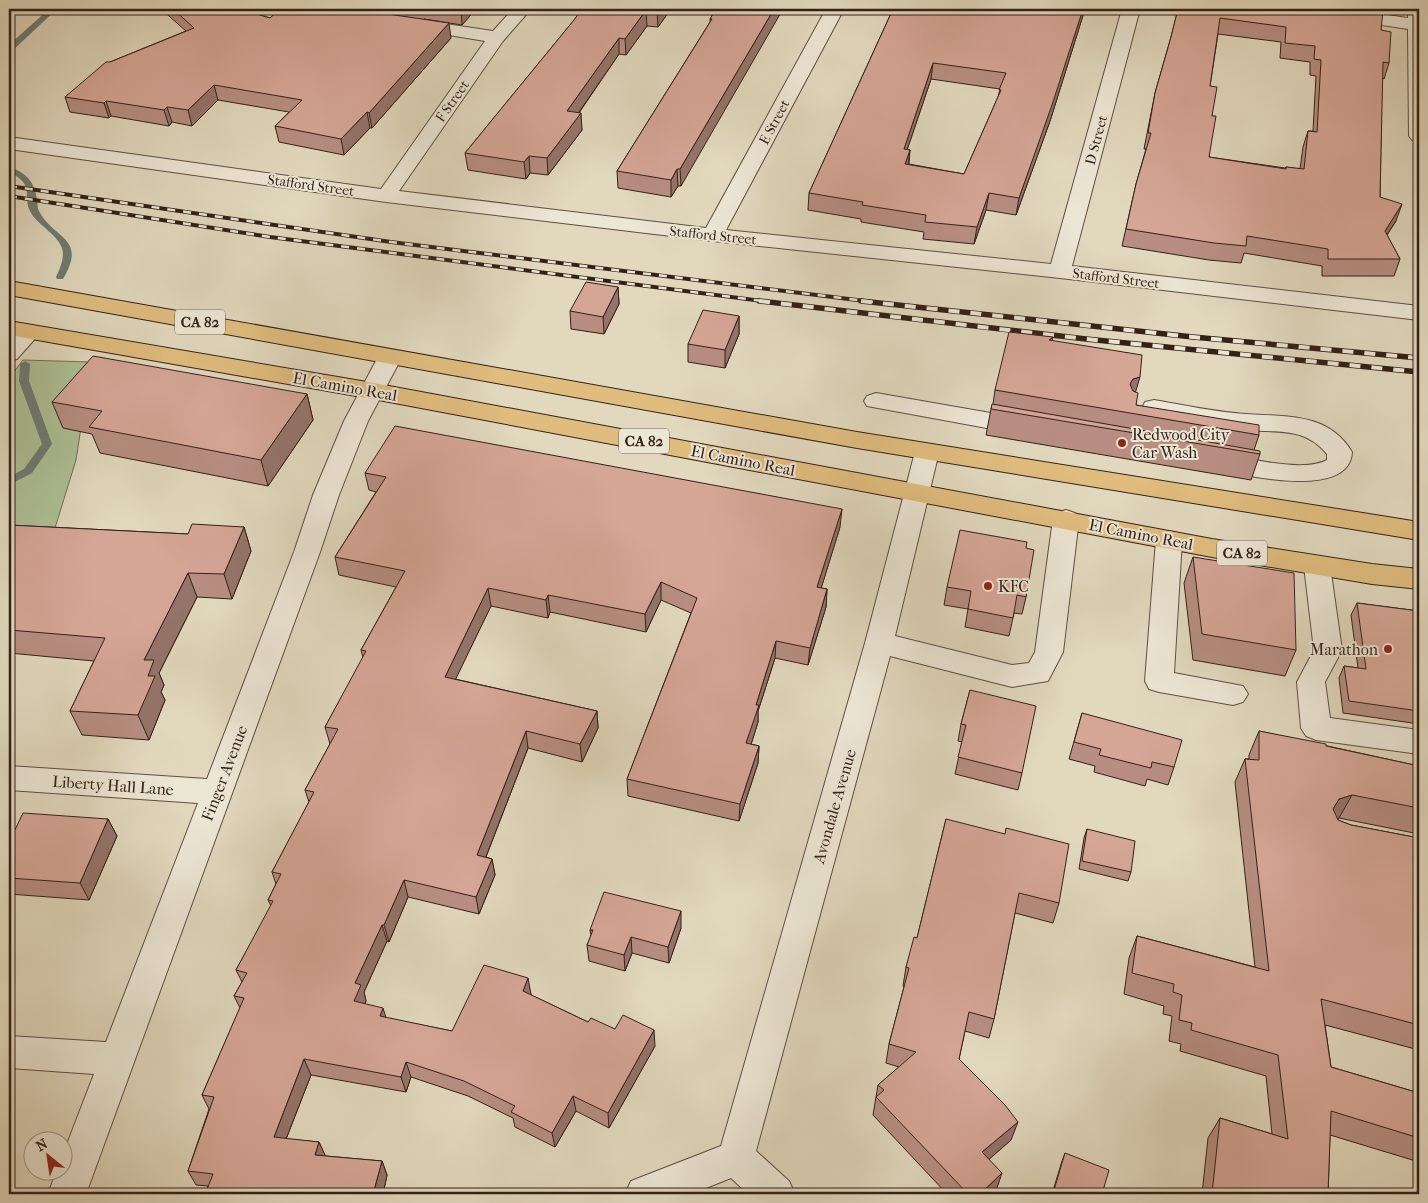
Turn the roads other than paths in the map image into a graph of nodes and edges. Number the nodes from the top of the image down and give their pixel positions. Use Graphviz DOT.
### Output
graph roads {
  1 [pos="522,9"];
  2 [pos="835,9"];
  3 [pos="1131,9"];
  4 [pos="1310,9"];
  5 [pos="1418,19"];
  6 [pos="393,21"];
  7 [pos="497,37"];
  8 [pos="1419,136"];
  9 [pos="9,143"];
  10 [pos="386,196"];
  11 [pos="713,235"];
  12 [pos="1060,271"];
  13 [pos="9,288"];
  14 [pos="1419,313"];
  15 [pos="19,330"];
  16 [pos="9,354"];
  17 [pos="390,357"];
  18 [pos="373,391"];
  19 [pos="1177,400"];
  20 [pos="876,401"];
  21 [pos="1138,406"];
  22 [pos="1283,423"];
  23 [pos="1048,431"];
  24 [pos="927,452"];
  25 [pos="1193,456"];
  26 [pos="916,492"];
  27 [pos="1066,520"];
  28 [pos="1419,531"];
  29 [pos="1169,540"];
  30 [pos="1317,566"];
  31 [pos="1419,579"];
  32 [pos="879,643"];
  33 [pos="1233,694"];
  34 [pos="1419,742"];
  35 [pos="9,778"];
  36 [pos="217,792"];
  37 [pos="9,1052"];
  38 [pos="117,1059"];
  39 [pos="736,1158"];
  40 [pos="66,1194"];
  41 [pos="644,1194"];
  42 [pos="776,1194"];
  1 -- 7 [label="street, F Street"];
  2 -- 11 [label="street, E Street"];
  3 -- 12 [label="street, D Street"];
  4 -- 5 [label="street"];
  5 -- 8 [label="street"];
  6 -- 7 [label="street"];
  7 -- 10 [label="street, F Street"];
  9 -- 10 [label="street, Stafford Street"];
  10 -- 11 [label="street, Stafford Street"];
  11 -- 12 [label="street, Stafford Street"];
  12 -- 14 [label="street, Stafford Street"];
  13 -- 17 [label="main road, CA 82"];
  15 -- 16 [label="street"];
  15 -- 18 [label="main road, El Camino Real / CA 82"];
  17 -- 18 [label="street, Finger Avenue"];
  17 -- 24 [label="main road, CA 82"];
  18 -- 26 [label="main road, El Camino Real / CA 82"];
  18 -- 36 [label="street, Finger Avenue"];
  19 -- 22 [label="street"];
  20 -- 23 [label="street"];
  21 -- 22 [label="street"];
  22 -- 25 [label="street"];
  24 -- 26 [label="street, Avondale Avenue"];
  24 -- 28 [label="main road, CA 82"];
  26 -- 27 [label="main road, El Camino Real / CA 82"];
  26 -- 32 [label="street, Avondale Avenue"];
  27 -- 29 [label="main road, El Camino Real / CA 82"];
  27 -- 32 [label="street"];
  29 -- 30 [label="main road, El Camino Real / CA 82"];
  29 -- 33 [label="street"];
  30 -- 31 [label="main road, El Camino Real / CA 82"];
  30 -- 34 [label="street"];
  32 -- 39 [label="street, Avondale Avenue"];
  35 -- 36 [label="street, Liberty Hall Lane"];
  36 -- 38 [label="street, Finger Avenue"];
  37 -- 38 [label="street"];
  38 -- 40 [label="street, Finger Avenue"];
  39 -- 41 [label="street"];
  39 -- 42 [label="street"];
}
